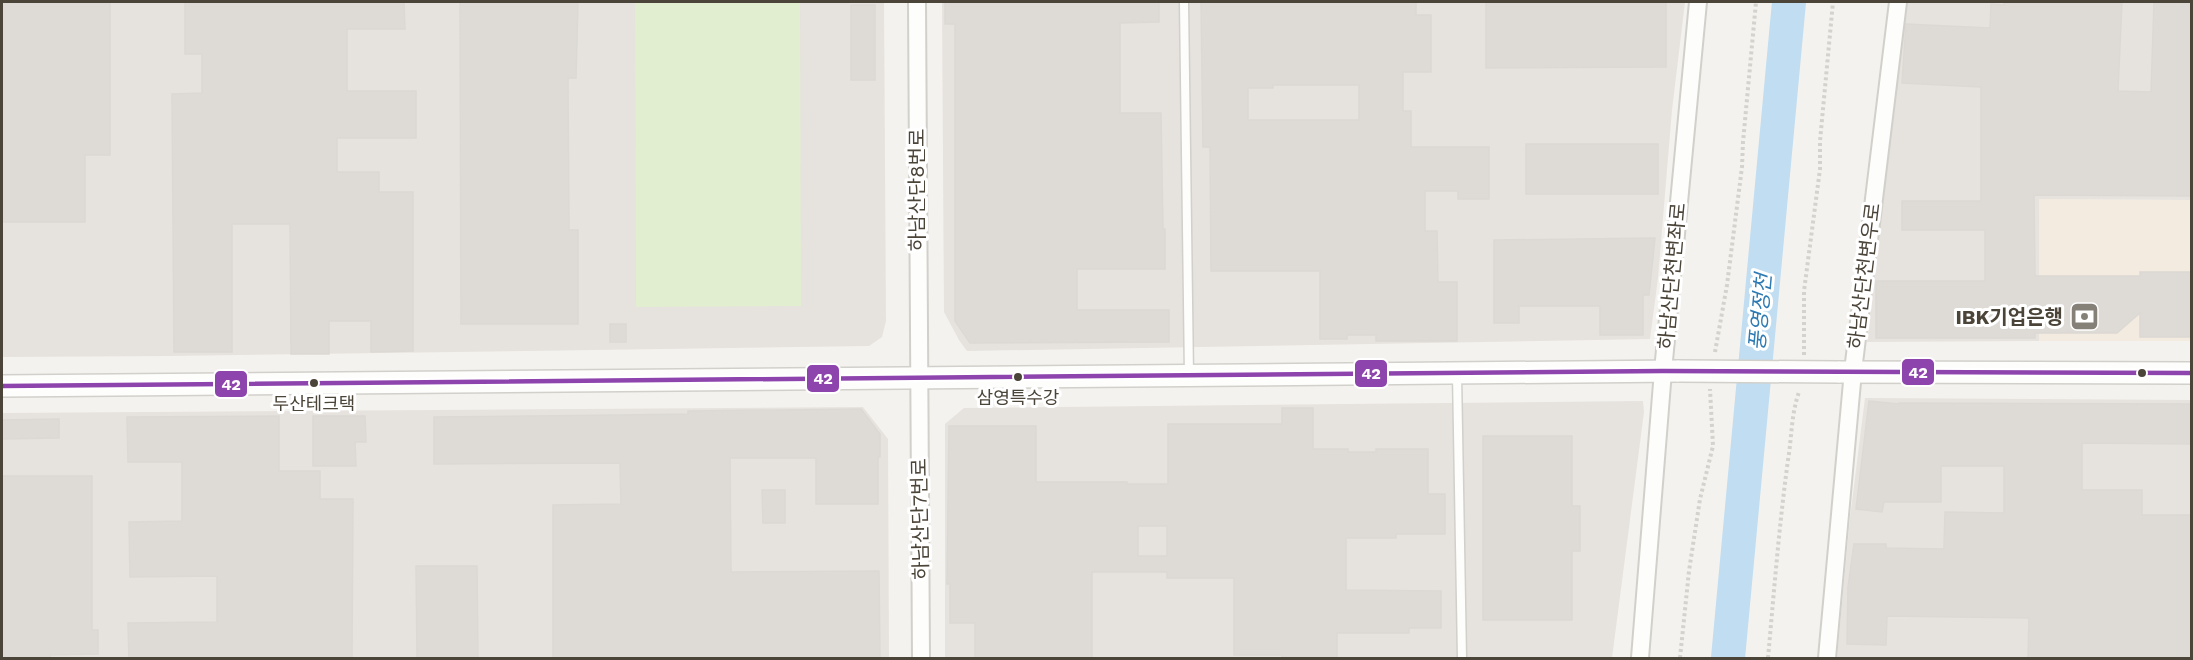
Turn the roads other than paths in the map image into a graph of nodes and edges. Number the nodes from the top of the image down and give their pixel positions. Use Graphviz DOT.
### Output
graph roads {
  1 [pos="917,2"];
  2 [pos="1184,2"];
  3 [pos="1698,2"];
  4 [pos="1898,2"];
  5 [pos="1671,371"];
  6 [pos="1845,372"];
  7 [pos="1457,373"];
  8 [pos="2192,373"];
  9 [pos="1189,376"];
  10 [pos="918,379"];
  11 [pos="2,386"];
  12 [pos="921,658"];
  13 [pos="1462,658"];
  14 [pos="1640,658"];
  15 [pos="1827,658"];
  1 -- 10 [label="street, 하남산단8번로"];
  2 -- 9 [label="lane"];
  3 -- 5 [label="street, 하남산단천변좌로"];
  4 -- 6 [label="street, 하남산단천변우로"];
  5 -- 6 [label="street, bridge"];
  5 -- 7 [label="street"];
  5 -- 14 [label="street, 하남산단천변좌로"];
  6 -- 8 [label="street"];
  6 -- 15 [label="street, 하남산단천변우로"];
  7 -- 9 [label="street"];
  7 -- 13 [label="lane"];
  9 -- 10 [label="street"];
  10 -- 11 [label="street"];
  10 -- 12 [label="street, 하남산단7번로"];
}
